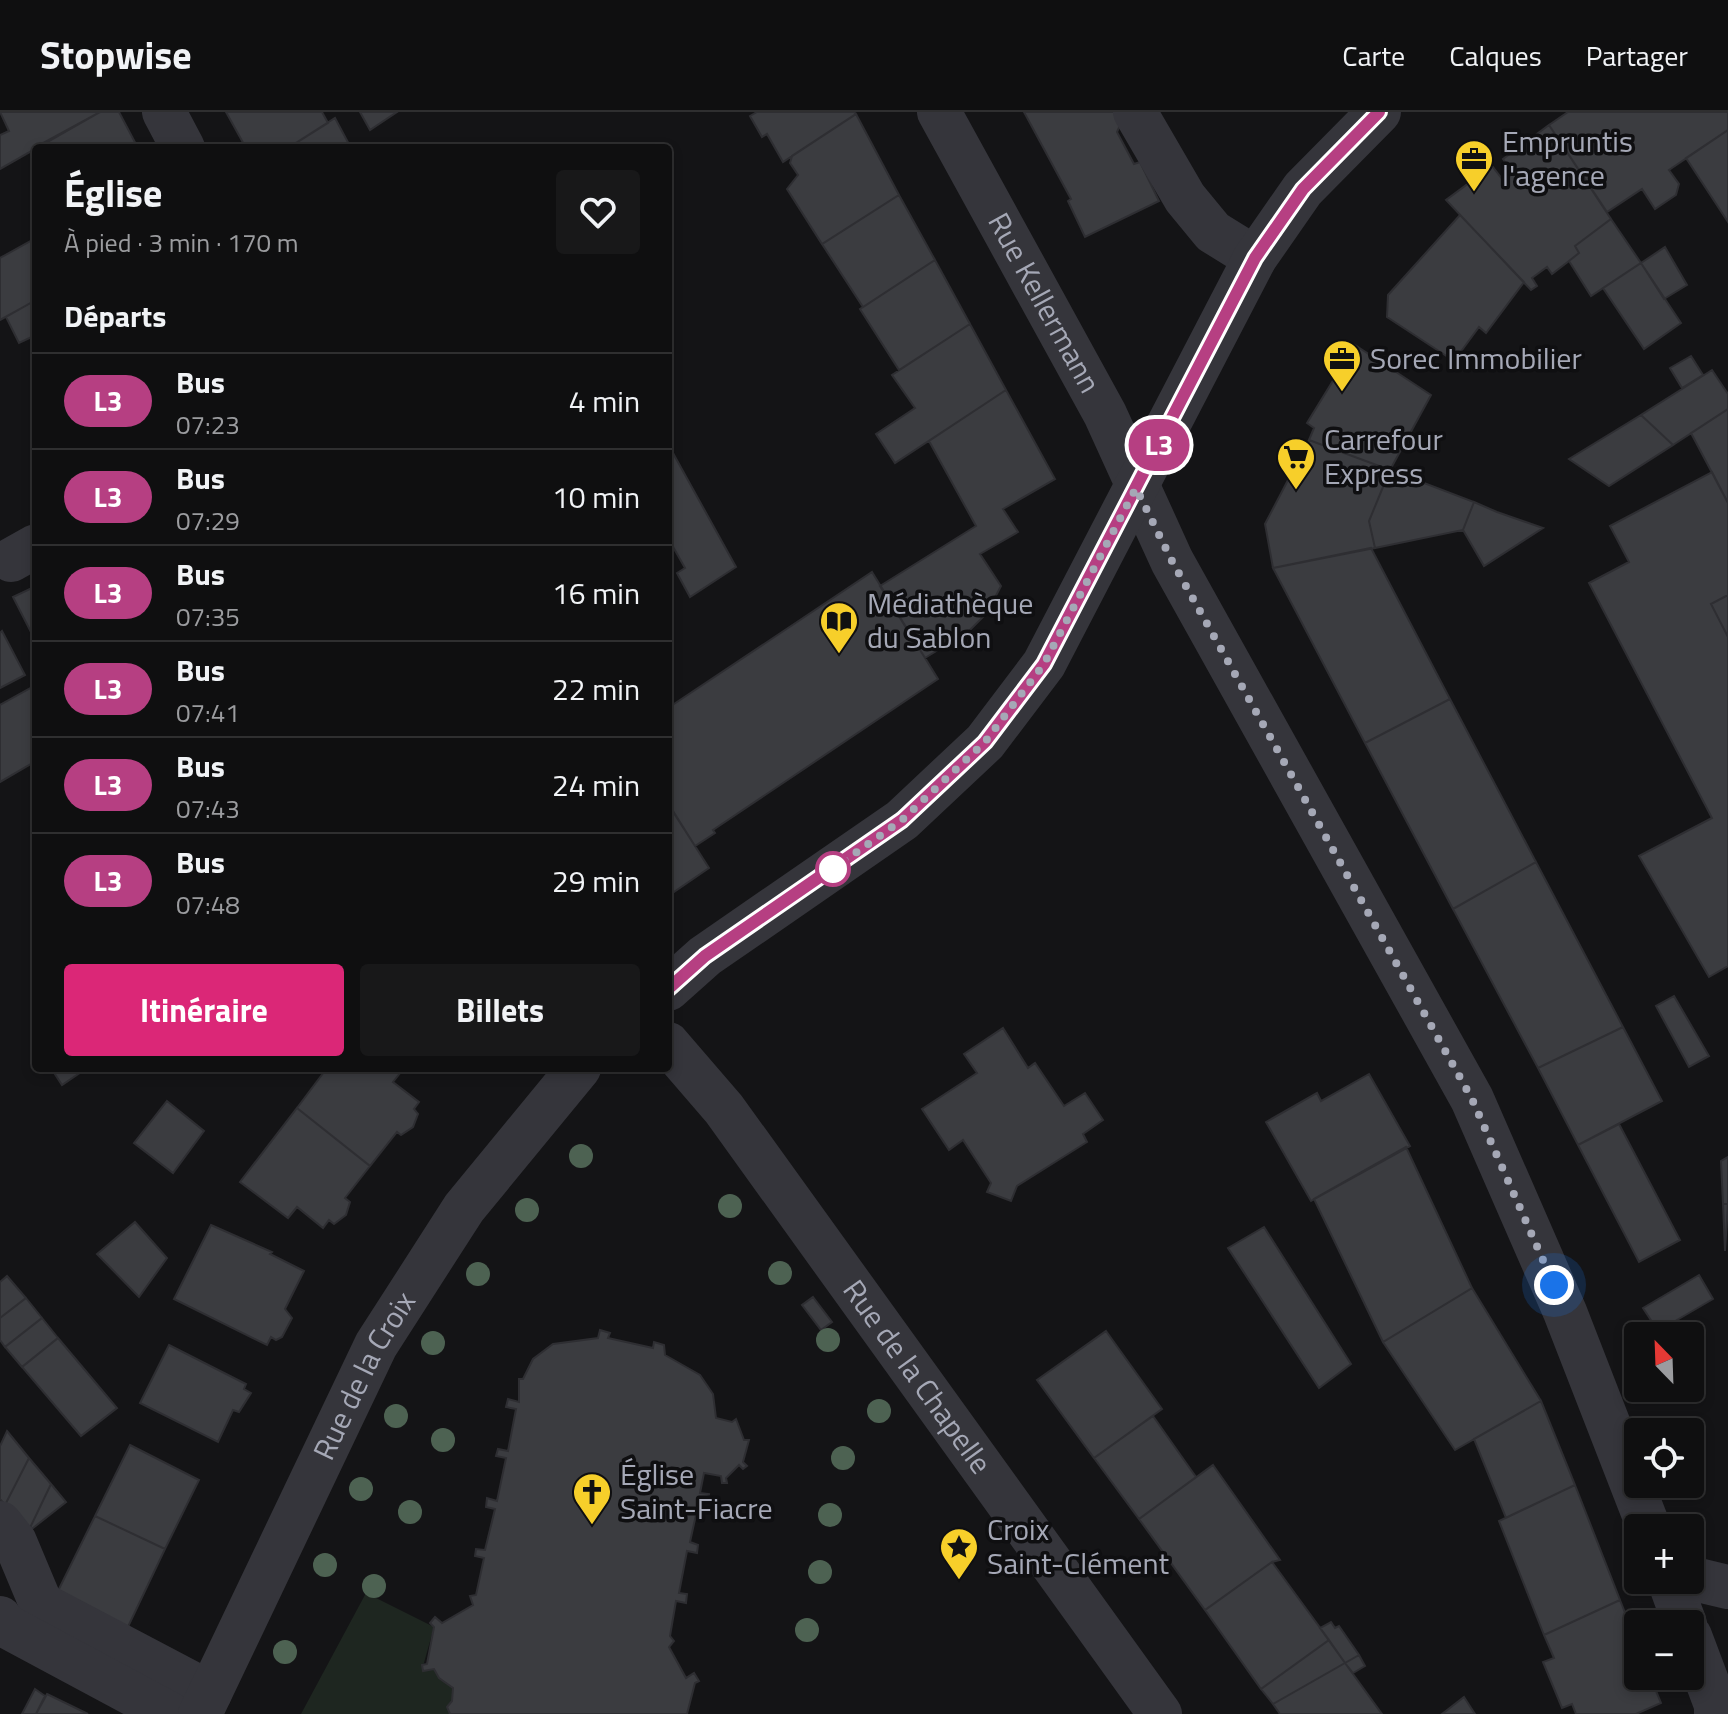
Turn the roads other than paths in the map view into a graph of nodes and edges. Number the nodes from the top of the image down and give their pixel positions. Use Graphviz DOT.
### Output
graph roads {
  1 [pos="164,112"];
  2 [pos="939,112"];
  3 [pos="1135,112"];
  4 [pos="1379,112"];
  5 [pos="181,144"];
  6 [pos="1255,258"];
  7 [pos="1136,488"];
  8 [pos="672,985"];
  9 [pos="672,1049"];
  10 [pos="576,1072"];
  11 [pos="1644,1514"];
  12 [pos="0,1523"];
  13 [pos="1704,1581"];
  14 [pos="1728,1587"];
  15 [pos="0,1618"];
  16 [pos="1704,1670"];
  17 [pos="205,1703"];
  18 [pos="1720,1708"];
  19 [pos="170,1714"];
  20 [pos="1160,1714"];
  1 -- 5 [label="street"];
  2 -- 7 [label="street, Rue Kellermann"];
  3 -- 6 [label="street"];
  4 -- 6 [label="street"];
  6 -- 7 [label="street"];
  7 -- 8 [label="street"];
  7 -- 11 [label="street, Rue Kellermann"];
  9 -- 20 [label="street, Rue de la Chapelle"];
  10 -- 17 [label="street, Rue de la Croix"];
  12 -- 17 [label="street"];
  13 -- 14 [label="street"];
  15 -- 19 [label="street"];
  16 -- 18 [label="street"];
}
